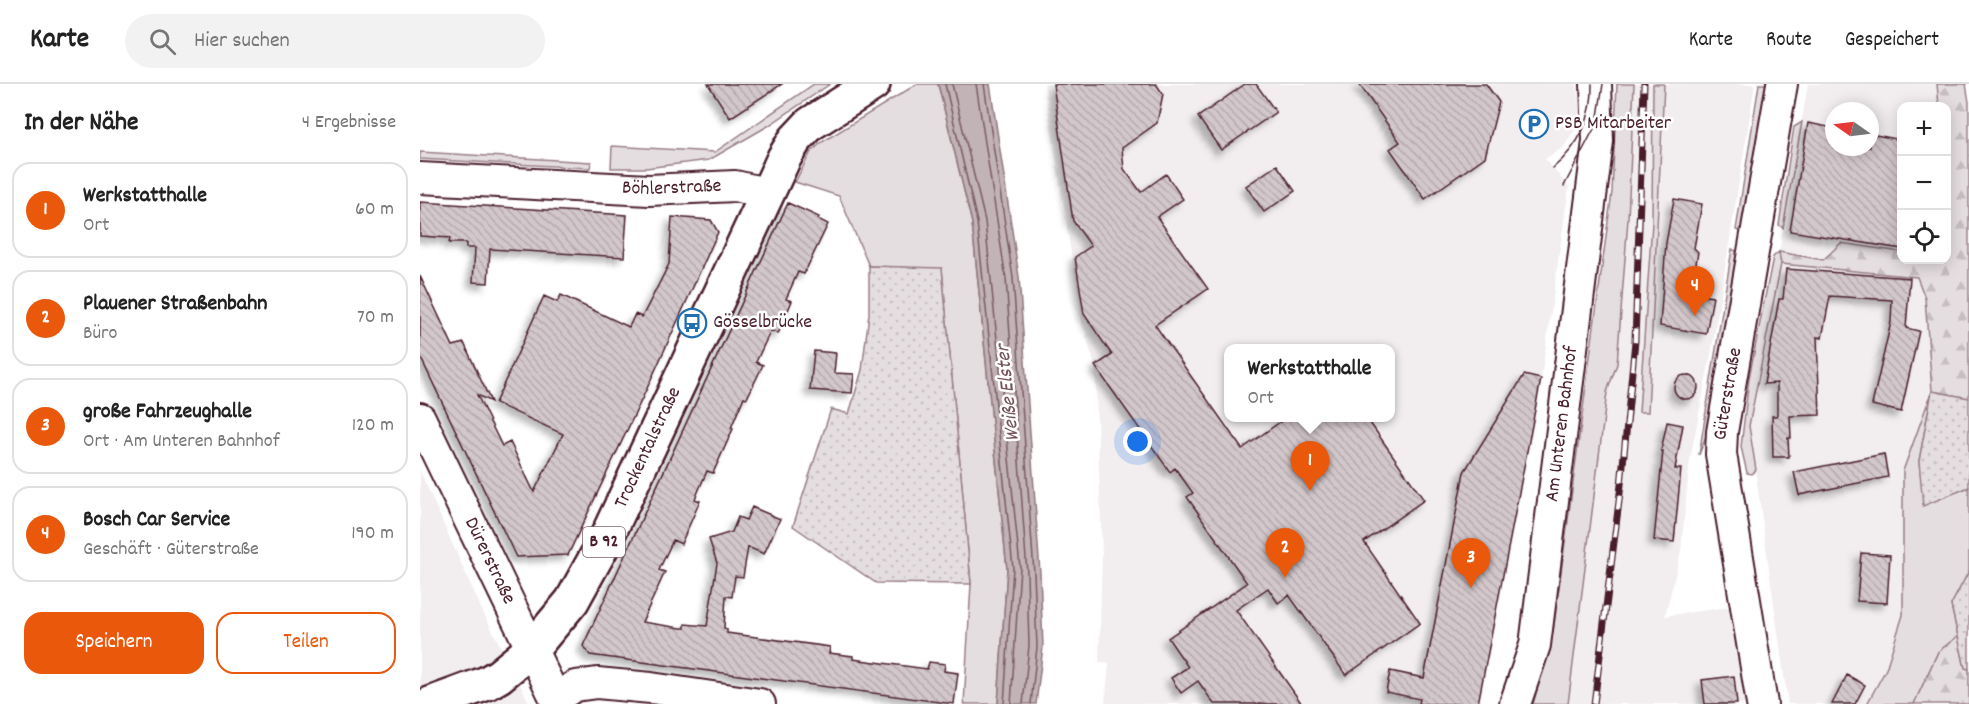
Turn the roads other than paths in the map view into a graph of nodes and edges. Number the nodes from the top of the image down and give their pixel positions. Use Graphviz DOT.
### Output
graph roads {
  1 [pos="873,84"];
  2 [pos="1596,84"];
  3 [pos="1782,84"];
  4 [pos="420,178"];
  5 [pos="766,193"];
  6 [pos="420,418"];
  7 [pos="532,649"];
  8 [pos="556,701"];
  9 [pos="430,704"];
  10 [pos="760,704"];
  11 [pos="1515,704"];
  12 [pos="1762,704"];
  1 -- 5 [label="main road, B 92"];
  2 -- 11 [label="street, Am Unteren Bahnhof"];
  3 -- 12 [label="street, Güterstraße"];
  4 -- 5 [label="street, Böhlerstraße"];
  5 -- 7 [label="main road, Trockentalstraße / B 92"];
  6 -- 7 [label="street, Dürerstraße"];
  7 -- 8 [label="street, Dürerstraße"];
  7 -- 9 [label="main road, Trockentalstraße / B 92"];
  8 -- 10 [label="street"];
}
